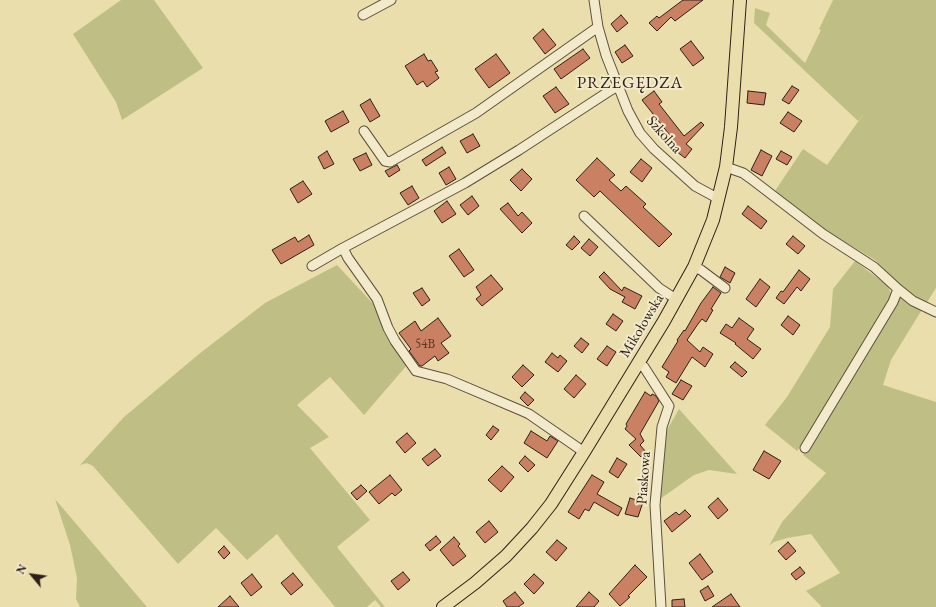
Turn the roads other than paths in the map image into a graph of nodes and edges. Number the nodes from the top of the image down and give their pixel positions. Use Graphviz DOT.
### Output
graph roads {
  1 [pos="391,0"];
  2 [pos="594,0"];
  3 [pos="740,0"];
  4 [pos="363,16"];
  5 [pos="598,27"];
  6 [pos="618,86"];
  7 [pos="364,131"];
  8 [pos="726,167"];
  9 [pos="719,199"];
  10 [pos="584,216"];
  11 [pos="343,248"];
  12 [pos="312,266"];
  13 [pos="694,267"];
  14 [pos="725,288"];
  15 [pos="898,289"];
  16 [pos="676,299"];
  17 [pos="936,312"];
  18 [pos="638,363"];
  19 [pos="805,448"];
  20 [pos="584,452"];
  21 [pos="443,607"];
  22 [pos="661,607"];
  1 -- 4 [label="street"];
  2 -- 5 [label="street, Szkolna"];
  3 -- 8 [label="main road, Mikołowska"];
  5 -- 6 [label="street, Szkolna"];
  5 -- 7 [label="street"];
  6 -- 9 [label="street, Szkolna"];
  6 -- 11 [label="street"];
  8 -- 9 [label="main road, Mikołowska"];
  8 -- 15 [label="street"];
  9 -- 13 [label="main road, Mikołowska"];
  10 -- 16 [label="street"];
  11 -- 12 [label="street"];
  11 -- 20 [label="street"];
  13 -- 14 [label="street"];
  13 -- 16 [label="main road, Mikołowska"];
  15 -- 17 [label="street"];
  15 -- 19 [label="street"];
  16 -- 18 [label="main road, Mikołowska"];
  18 -- 20 [label="main road, Mikołowska"];
  18 -- 22 [label="street, Piaskowa"];
  20 -- 21 [label="main road, Mikołowska"];
}
